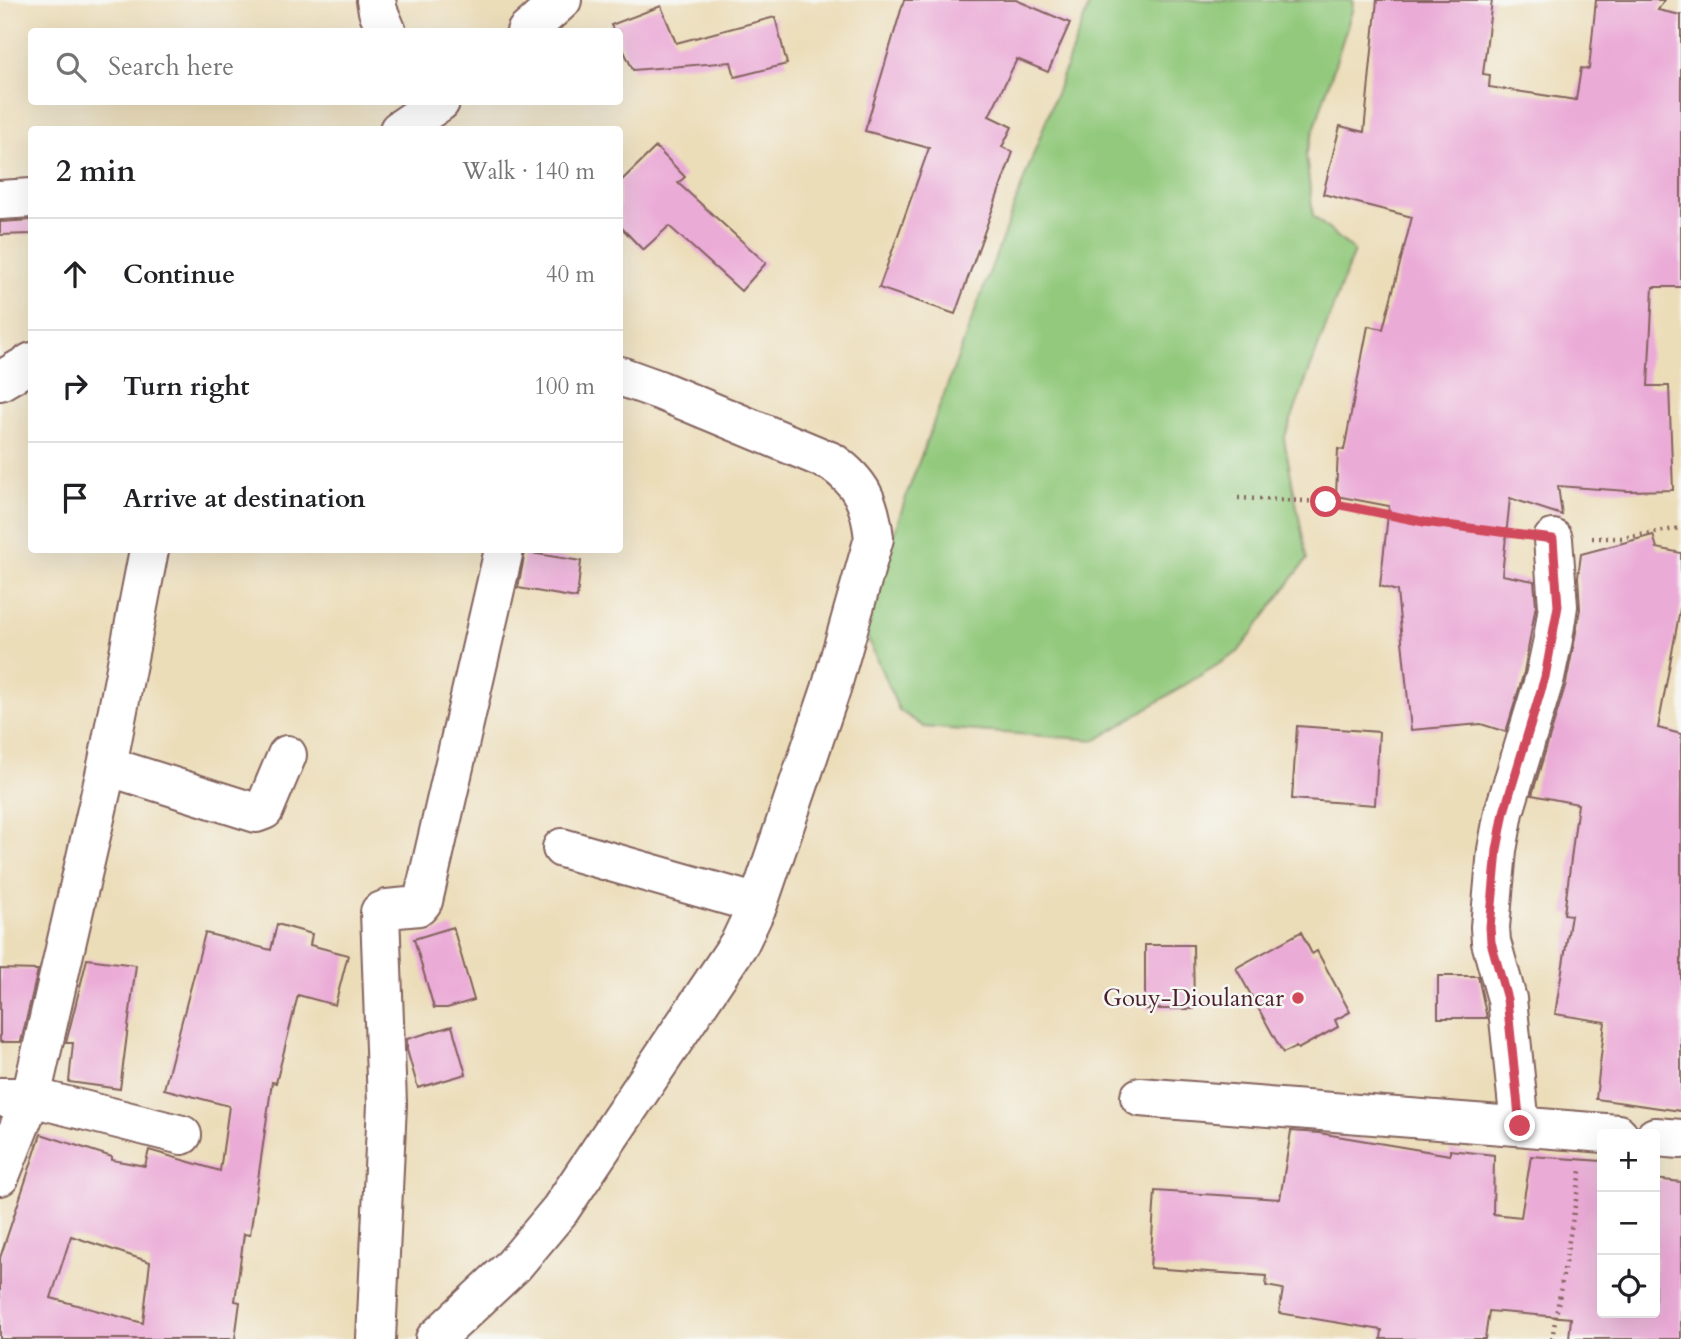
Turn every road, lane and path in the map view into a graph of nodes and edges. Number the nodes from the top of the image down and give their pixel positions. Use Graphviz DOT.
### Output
graph roads {
  1 [pos="376,0"];
  2 [pos="562,0"];
  3 [pos="385,28"];
  4 [pos="530,28"];
  5 [pos="28,198"];
  6 [pos="0,200"];
  7 [pos="28,364"];
  8 [pos="623,377"];
  9 [pos="0,381"];
  10 [pos="1238,498"];
  11 [pos="1681,528"];
  12 [pos="1553,539"];
  13 [pos="148,553"];
  14 [pos="503,553"];
  15 [pos="287,755"];
  16 [pos="107,766"];
  17 [pos="562,848"];
  18 [pos="758,904"];
  19 [pos="16,1097"];
  20 [pos="1140,1097"];
  21 [pos="1520,1126"];
  22 [pos="1597,1132"];
  23 [pos="182,1135"];
  24 [pos="1660,1137"];
  25 [pos="1681,1139"];
  26 [pos="1597,1157"];
  27 [pos="0,1176"];
  28 [pos="376,1339"];
  29 [pos="435,1339"];
  30 [pos="1552,1339"];
  1 -- 3 [label="street"];
  2 -- 4 [label="street"];
  5 -- 6 [label="street"];
  7 -- 9 [label="street"];
  8 -- 18 [label="street"];
  10 -- 12 [label="path"];
  11 -- 12 [label="path"];
  12 -- 21 [label="street"];
  13 -- 16 [label="street"];
  14 -- 28 [label="street"];
  15 -- 16 [label="street"];
  16 -- 19 [label="street"];
  17 -- 18 [label="street"];
  18 -- 29 [label="street"];
  19 -- 23 [label="street"];
  19 -- 27 [label="street"];
  20 -- 21 [label="street"];
  21 -- 22 [label="street"];
  24 -- 25 [label="street"];
  26 -- 30 [label="path"];
}
